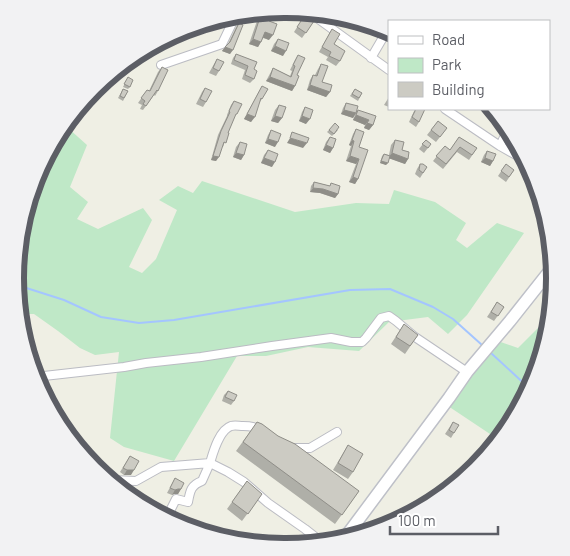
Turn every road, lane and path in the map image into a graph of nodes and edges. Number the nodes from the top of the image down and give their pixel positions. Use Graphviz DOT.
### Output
graph roads {
  1 [pos="320,20"];
  2 [pos="232,23"];
  3 [pos="384,36"];
  4 [pos="371,58"];
  5 [pos="161,65"];
  6 [pos="388,69"];
  7 [pos="446,110"];
  8 [pos="504,137"];
  9 [pos="500,146"];
  10 [pos="514,154"];
  11 [pos="546,276"];
  12 [pos="467,372"];
  13 [pos="43,376"];
  14 [pos="337,432"];
  15 [pos="269,438"];
  16 [pos="282,445"];
  17 [pos="210,463"];
  18 [pos="121,480"];
  19 [pos="170,512"];
  20 [pos="351,530"];
  21 [pos="315,536"];
  1 -- 4 [label="street"];
  2 -- 5 [label="street"];
  3 -- 4 [label="street"];
  4 -- 6 [label="street"];
  7 -- 9 [label="street"];
  8 -- 9 [label="street"];
  9 -- 10 [label="street"];
  11 -- 12 [label="street"];
  12 -- 13 [label="street"];
  12 -- 20 [label="street"];
  14 -- 16 [label="street"];
  15 -- 17 [label="street"];
  17 -- 18 [label="street"];
  17 -- 19 [label="street"];
  17 -- 21 [label="street"];
}
